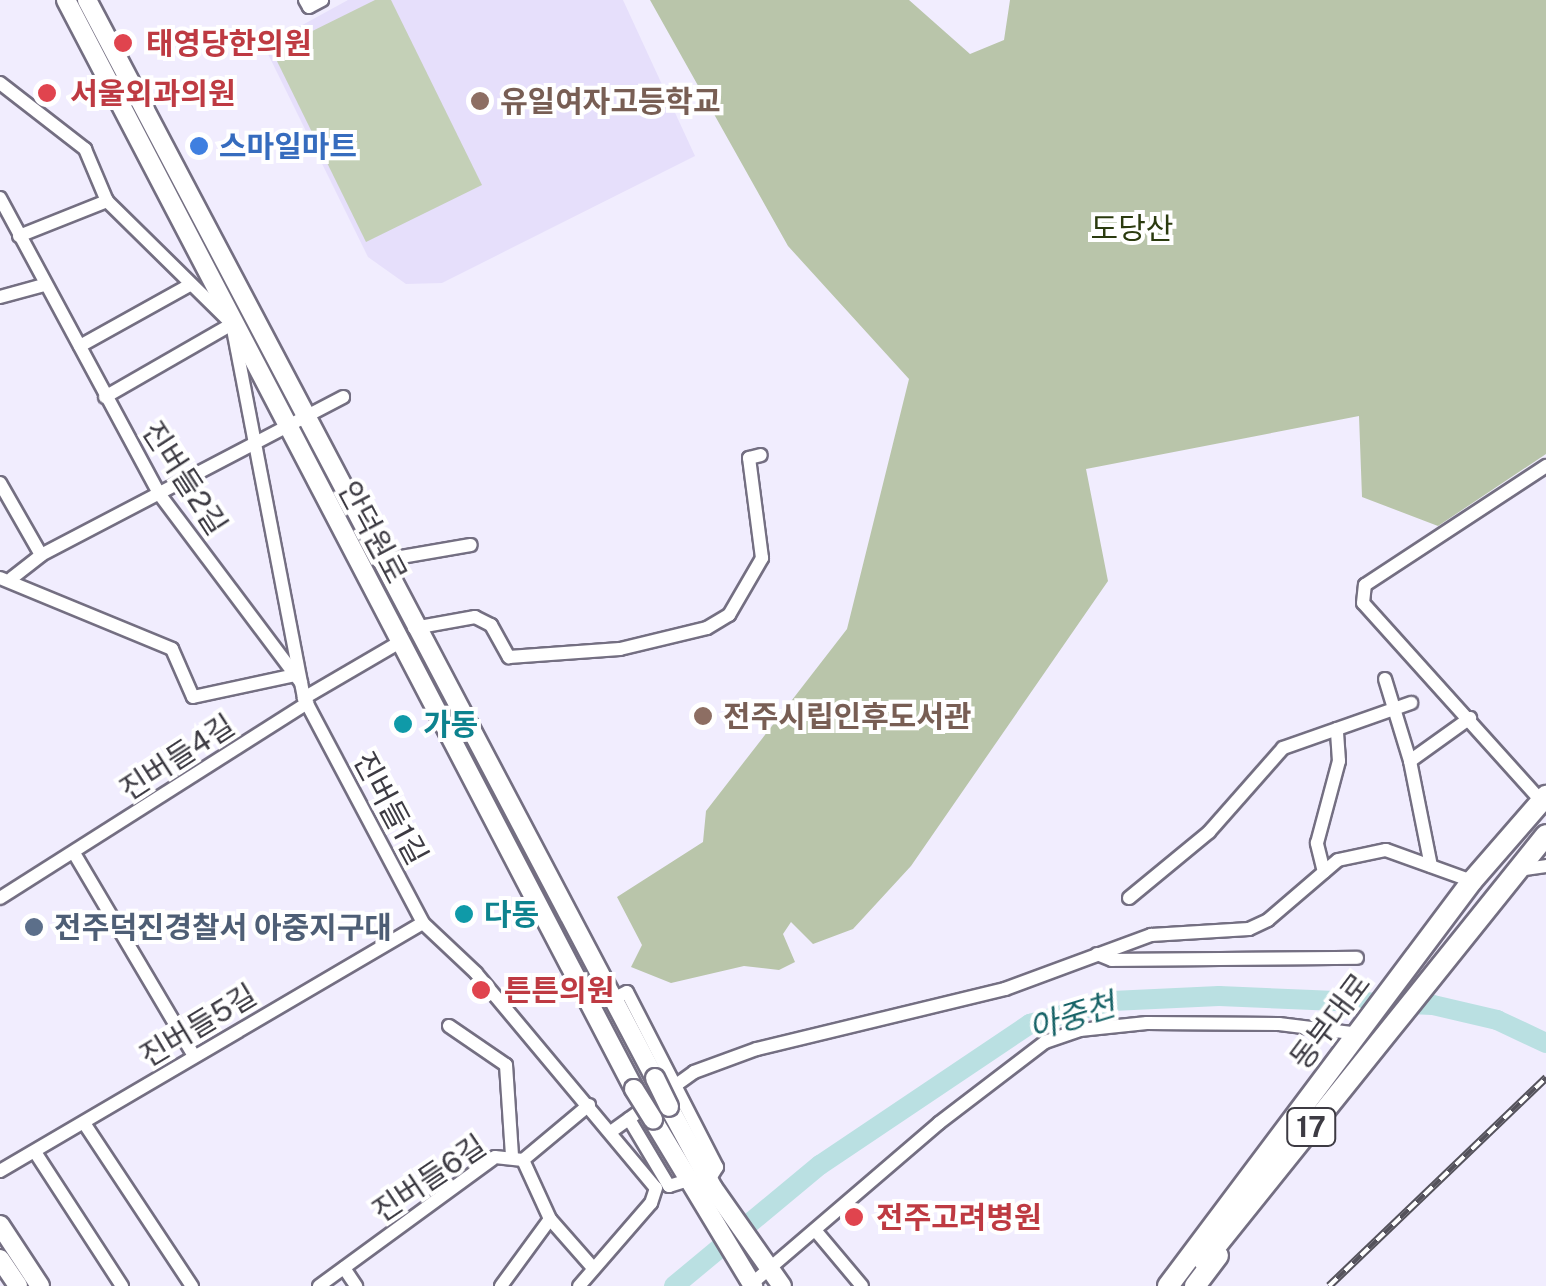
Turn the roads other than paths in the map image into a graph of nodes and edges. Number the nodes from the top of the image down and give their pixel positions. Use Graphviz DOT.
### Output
graph roads {
  1 [pos="66,0"];
  2 [pos="88,0"];
  3 [pos="305,0"];
  4 [pos="322,0"];
  5 [pos="0,83"];
  6 [pos="0,198"];
  7 [pos="108,201"];
  8 [pos="19,236"];
  9 [pos="44,285"];
  10 [pos="188,286"];
  11 [pos="0,297"];
  12 [pos="232,324"];
  13 [pos="80,346"];
  14 [pos="105,397"];
  15 [pos="343,397"];
  16 [pos="294,420"];
  17 [pos="253,444"];
  18 [pos="762,455"];
  19 [pos="1546,466"];
  20 [pos="0,483"];
  21 [pos="160,494"];
  22 [pos="472,545"];
  23 [pos="41,555"];
  24 [pos="378,560"];
  25 [pos="6,578"];
  26 [pos="407,635"];
  27 [pos="1385,679"];
  28 [pos="302,691"];
  29 [pos="1411,703"];
  30 [pos="1392,710"];
  31 [pos="1470,718"];
  32 [pos="1337,729"];
  33 [pos="1410,761"];
  34 [pos="1545,801"];
  35 [pos="1546,835"];
  36 [pos="74,853"];
  37 [pos="1431,866"];
  38 [pos="1546,866"];
  39 [pos="1511,871"];
  40 [pos="1324,872"];
  41 [pos="1472,881"];
  42 [pos="0,898"];
  43 [pos="1130,898"];
  44 [pos="422,923"];
  45 [pos="1097,954"];
  46 [pos="1357,958"];
  47 [pos="615,998"];
  48 [pos="449,1026"];
  49 [pos="1362,1029"];
  50 [pos="194,1056"];
  51 [pos="676,1088"];
  52 [pos="589,1105"];
  53 [pos="629,1119"];
  54 [pos="84,1122"];
  55 [pos="612,1131"];
  56 [pos="35,1152"];
  57 [pos="517,1158"];
  58 [pos="0,1171"];
  59 [pos="685,1181"];
  60 [pos="711,1184"];
  61 [pos="550,1219"];
  62 [pos="1211,1225"];
  63 [pos="0,1226"];
  64 [pos="816,1230"];
  65 [pos="1232,1230"];
  66 [pos="0,1260"];
  67 [pos="763,1262"];
  68 [pos="344,1268"];
  69 [pos="593,1268"];
  70 [pos="750,1282"];
  71 [pos="18,1286"];
  72 [pos="40,1286"];
  73 [pos="122,1286"];
  74 [pos="192,1286"];
  75 [pos="319,1286"];
  76 [pos="356,1286"];
  77 [pos="501,1286"];
  78 [pos="579,1286"];
  79 [pos="782,1286"];
  80 [pos="862,1286"];
  81 [pos="1153,1286"];
  82 [pos="1168,1286"];
  83 [pos="1184,1286"];
  84 [pos="1196,1286"];
  1 -- 12 [label="street, 안덕원로"];
  2 -- 16 [label="street, 안덕원로"];
  3 -- 4 [label="street"];
  5 -- 7 [label="street"];
  6 -- 8 [label="street, 진버들2길"];
  7 -- 8 [label="street"];
  7 -- 10 [label="street"];
  8 -- 9 [label="street, 진버들2길"];
  9 -- 11 [label="street"];
  9 -- 13 [label="street, 진버들2길"];
  10 -- 12 [label="street"];
  10 -- 13 [label="street"];
  12 -- 14 [label="street"];
  12 -- 16 [label="street, 안덕원로"];
  12 -- 17 [label="street, 진버들1길"];
  13 -- 14 [label="street, 진버들2길"];
  14 -- 21 [label="street, 진버들2길"];
  15 -- 16 [label="street"];
  16 -- 17 [label="street"];
  16 -- 24 [label="street, 안덕원로"];
  16 -- 26 [label="street, 안덕원로"];
  17 -- 21 [label="street"];
  17 -- 28 [label="street, 진버들1길"];
  18 -- 26 [label="street, 진버들4길"];
  19 -- 31 [label="street"];
  20 -- 23 [label="street"];
  21 -- 23 [label="street"];
  21 -- 28 [label="street, 진버들2길"];
  22 -- 24 [label="street"];
  23 -- 25 [label="street"];
  24 -- 26 [label="street, 안덕원로"];
  25 -- 28 [label="street"];
  26 -- 28 [label="street, 진버들4길"];
  26 -- 47 [label="street, 안덕원로"];
  26 -- 59 [label="street, 안덕원로, bridge"];
  27 -- 30 [label="street"];
  28 -- 36 [label="street, 진버들4길"];
  28 -- 44 [label="street, 진버들1길"];
  29 -- 30 [label="street"];
  30 -- 32 [label="street"];
  30 -- 33 [label="street"];
  31 -- 33 [label="street"];
  31 -- 34 [label="street"];
  32 -- 40 [label="street"];
  32 -- 43 [label="street"];
  33 -- 37 [label="street"];
  34 -- 41 [label="main road, 동부대로 / 17"];
  35 -- 39 [label="main road, 동부대로 / 17"];
  36 -- 42 [label="street, 진버들4길"];
  36 -- 50 [label="street"];
  37 -- 40 [label="street"];
  37 -- 41 [label="street"];
  38 -- 39 [label="street"];
  39 -- 65 [label="main road, 동부대로 / 17"];
  40 -- 45 [label="street"];
  41 -- 49 [label="main road, 동부대로 / 17"];
  44 -- 50 [label="street, 진버들5길"];
  44 -- 52 [label="street, 진버들1길"];
  45 -- 46 [label="street"];
  45 -- 51 [label="street"];
  47 -- 51 [label="street"];
  47 -- 60 [label="street, 안덕원로, bridge"];
  48 -- 57 [label="street"];
  49 -- 62 [label="main road, 동부대로 / 17"];
  49 -- 64 [label="street"];
  50 -- 54 [label="street, 진버들5길"];
  51 -- 53 [label="street"];
  51 -- 60 [label="street"];
  52 -- 55 [label="street, 진버들1길"];
  52 -- 57 [label="street, 진버들6길"];
  53 -- 55 [label="street"];
  53 -- 59 [label="street"];
  54 -- 56 [label="street, 진버들5길"];
  54 -- 74 [label="street"];
  55 -- 69 [label="street, 진버들1길"];
  56 -- 58 [label="street, 진버들5길"];
  56 -- 73 [label="street"];
  57 -- 61 [label="street"];
  57 -- 68 [label="street, 진버들6길"];
  59 -- 70 [label="street, 안덕원로"];
  60 -- 67 [label="street, 안덕원로"];
  61 -- 69 [label="street"];
  61 -- 77 [label="street"];
  62 -- 81 [label="main road"];
  62 -- 82 [label="main road, 동부대로 / 17"];
  63 -- 72 [label="street"];
  64 -- 67 [label="street"];
  64 -- 80 [label="street"];
  65 -- 83 [label="main road, 동부대로 / 17"];
  65 -- 84 [label="main road"];
  66 -- 71 [label="street"];
  67 -- 70 [label="street"];
  67 -- 79 [label="street"];
  68 -- 75 [label="street, 진버들6길"];
  68 -- 76 [label="street"];
  69 -- 78 [label="street"];
}
